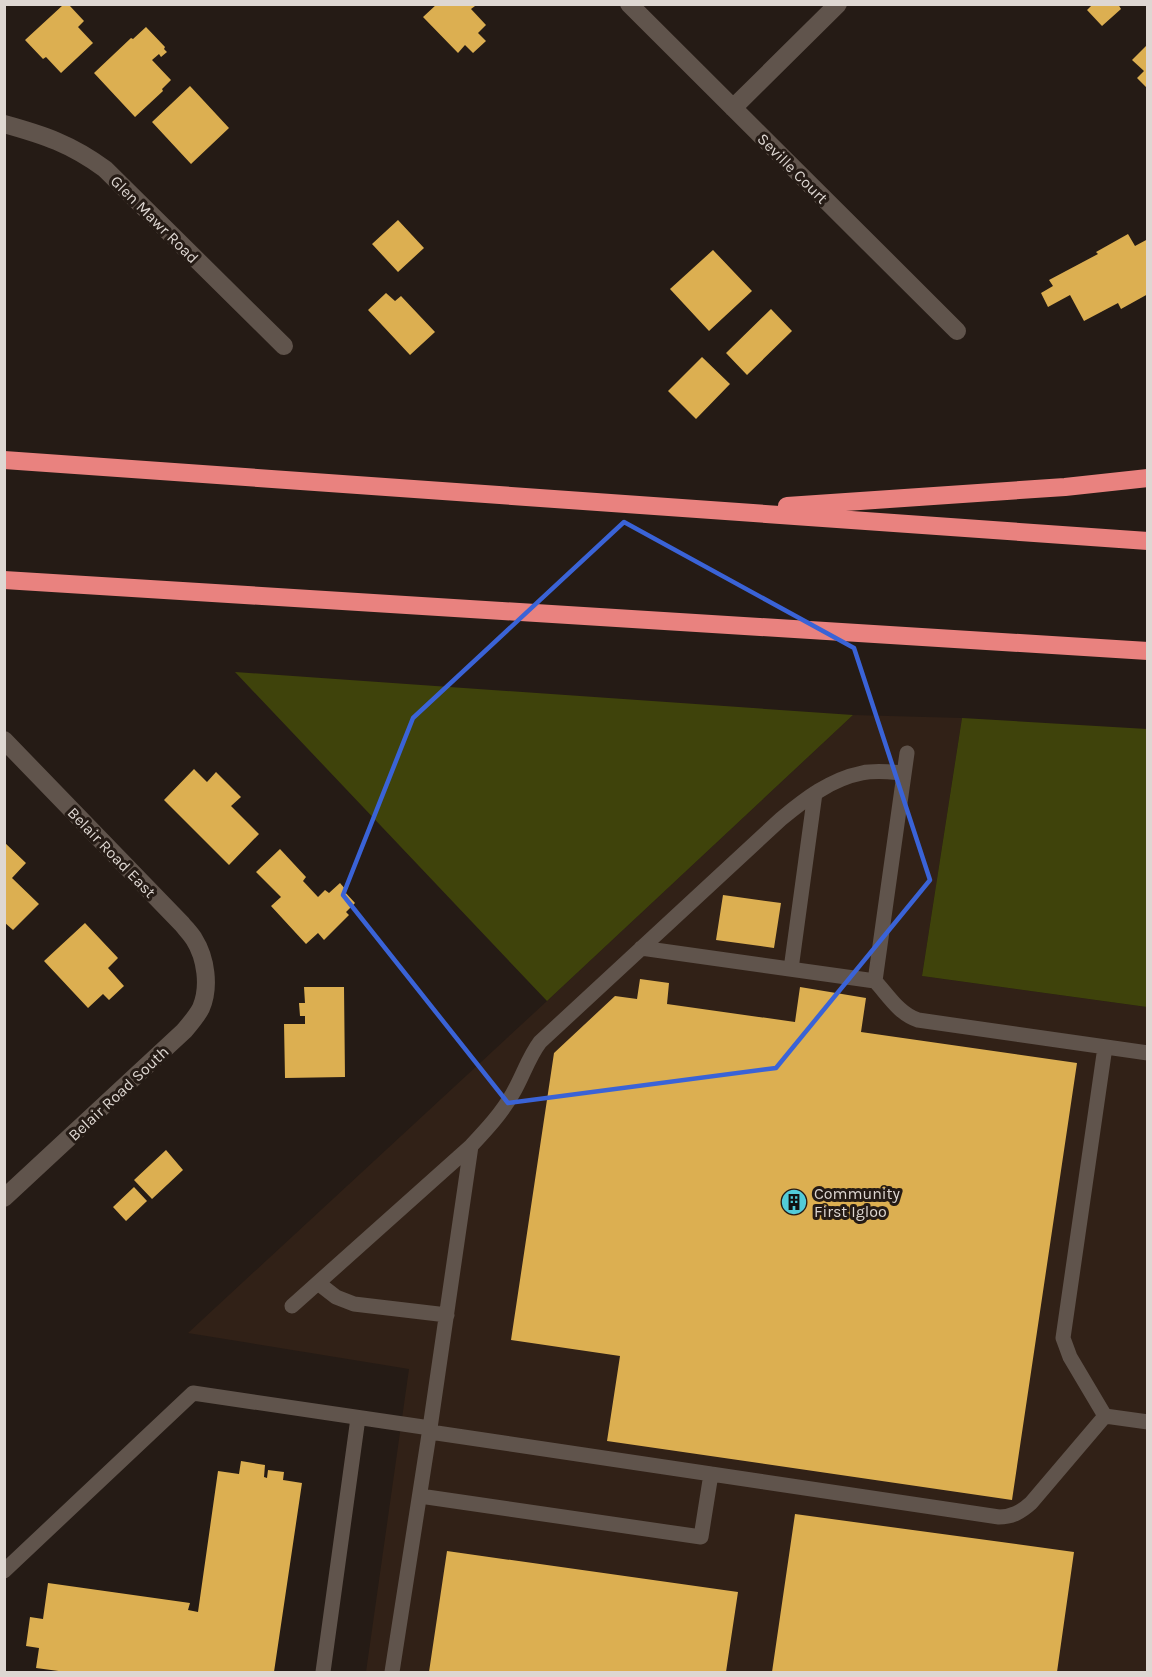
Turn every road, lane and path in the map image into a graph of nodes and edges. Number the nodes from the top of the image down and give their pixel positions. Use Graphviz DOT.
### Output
graph roads {
  1 [pos="629,4"];
  2 [pos="837,4"];
  3 [pos="734,108"];
  4 [pos="4,124"];
  5 [pos="957,331"];
  6 [pos="284,346"];
  7 [pos="4,460"];
  8 [pos="1148,478"];
  9 [pos="722,510"];
  10 [pos="1148,541"];
  11 [pos="4,580"];
  12 [pos="1148,651"];
  13 [pos="4,741"];
  14 [pos="908,753"];
  15 [pos="904,772"];
  16 [pos="815,793"];
  17 [pos="641,948"];
  18 [pos="790,969"];
  19 [pos="206,972"];
  20 [pos="875,981"];
  21 [pos="1105,1047"];
  22 [pos="1148,1053"];
  23 [pos="471,1146"];
  24 [pos="4,1198"];
  25 [pos="318,1283"];
  26 [pos="292,1306"];
  27 [pos="447,1315"];
  28 [pos="1105,1416"];
  29 [pos="358,1418"];
  30 [pos="1148,1422"];
  31 [pos="430,1430"];
  32 [pos="711,1474"];
  33 [pos="420,1496"];
  34 [pos="4,1571"];
  35 [pos="323,1672"];
  36 [pos="392,1672"];
  1 -- 3 [label="street, Seville Court"];
  2 -- 3 [label="street"];
  3 -- 5 [label="street, Seville Court"];
  4 -- 6 [label="street, Glen Mawr Road"];
  7 -- 9 [label="highway"];
  8 -- 9 [label="highway"];
  9 -- 10 [label="highway"];
  11 -- 12 [label="highway"];
  13 -- 19 [label="street, Belair Road East"];
  14 -- 15 [label="lane"];
  15 -- 16 [label="lane"];
  15 -- 20 [label="lane"];
  16 -- 17 [label="lane"];
  16 -- 18 [label="lane"];
  17 -- 18 [label="lane"];
  17 -- 23 [label="lane"];
  18 -- 20 [label="lane"];
  19 -- 24 [label="street, Belair Road South"];
  20 -- 21 [label="lane"];
  21 -- 22 [label="lane"];
  21 -- 28 [label="lane"];
  23 -- 25 [label="lane"];
  23 -- 27 [label="lane"];
  25 -- 26 [label="lane"];
  25 -- 27 [label="lane"];
  27 -- 31 [label="lane"];
  28 -- 30 [label="lane"];
  28 -- 32 [label="lane"];
  29 -- 31 [label="lane"];
  29 -- 34 [label="lane"];
  29 -- 35 [label="lane"];
  31 -- 32 [label="lane"];
  31 -- 33 [label="lane"];
  32 -- 33 [label="lane"];
  33 -- 36 [label="lane"];
}
